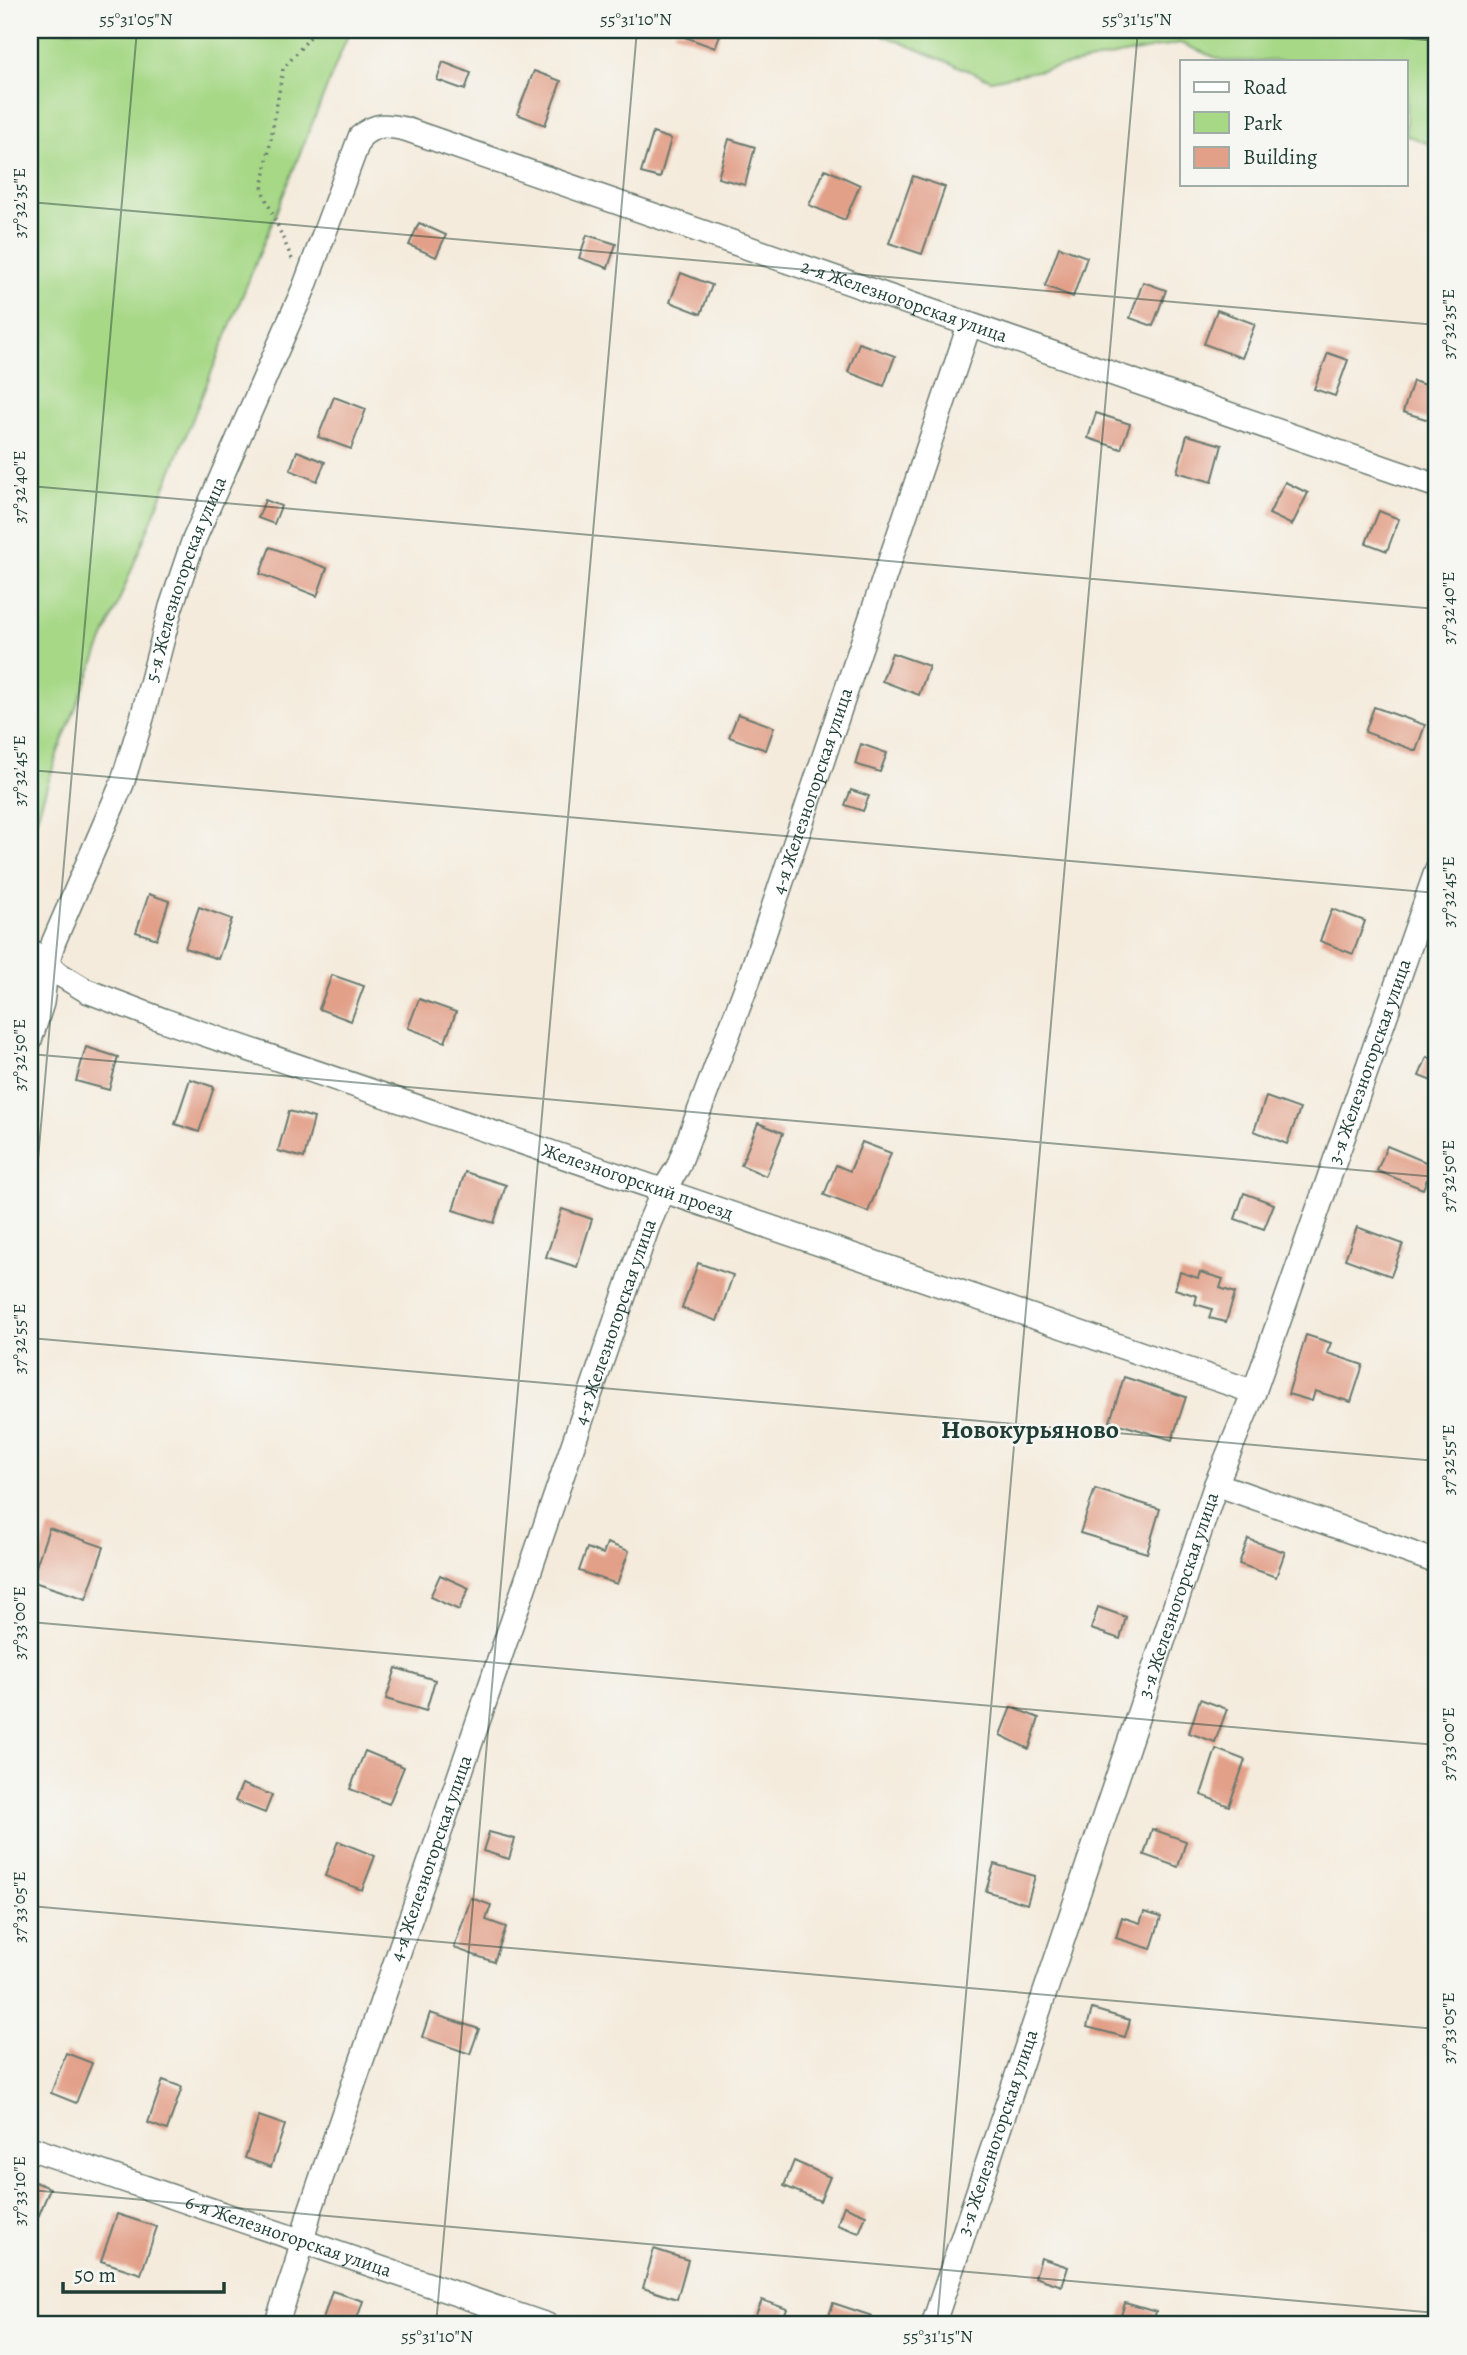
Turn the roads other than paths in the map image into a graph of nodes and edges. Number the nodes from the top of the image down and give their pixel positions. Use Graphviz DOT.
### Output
graph roads {
  1 [pos="370,128"];
  2 [pos="969,326"];
  3 [pos="1437,486"];
  4 [pos="1437,869"];
  5 [pos="38,957"];
  6 [pos="30,1040"];
  7 [pos="663,1191"];
  8 [pos="1254,1392"];
  9 [pos="1216,1484"];
  10 [pos="1437,1562"];
  11 [pos="30,2148"];
  12 [pos="300,2242"];
  13 [pos="276,2325"];
  14 [pos="547,2325"];
  15 [pos="933,2325"];
  1 -- 2 [label="street, 2-я Железногорская улица"];
  1 -- 5 [label="street, 5-я Железногорская улица"];
  2 -- 3 [label="street, 2-я Железногорская улица"];
  2 -- 7 [label="street, 4-я Железногорская улица"];
  4 -- 8 [label="street, 3-я Железногорская улица"];
  5 -- 6 [label="street, 5-я Железногорская улица"];
  5 -- 7 [label="street, Железногорский проезд"];
  7 -- 8 [label="street, Железногорский проезд"];
  7 -- 12 [label="street, 4-я Железногорская улица"];
  8 -- 9 [label="street, 3-я Железногорская улица"];
  9 -- 10 [label="street"];
  9 -- 15 [label="street, 3-я Железногорская улица"];
  11 -- 12 [label="street, 6-я Железногорская улица"];
  12 -- 13 [label="street, 4-я Железногорская улица"];
  12 -- 14 [label="street, 6-я Железногорская улица"];
}
